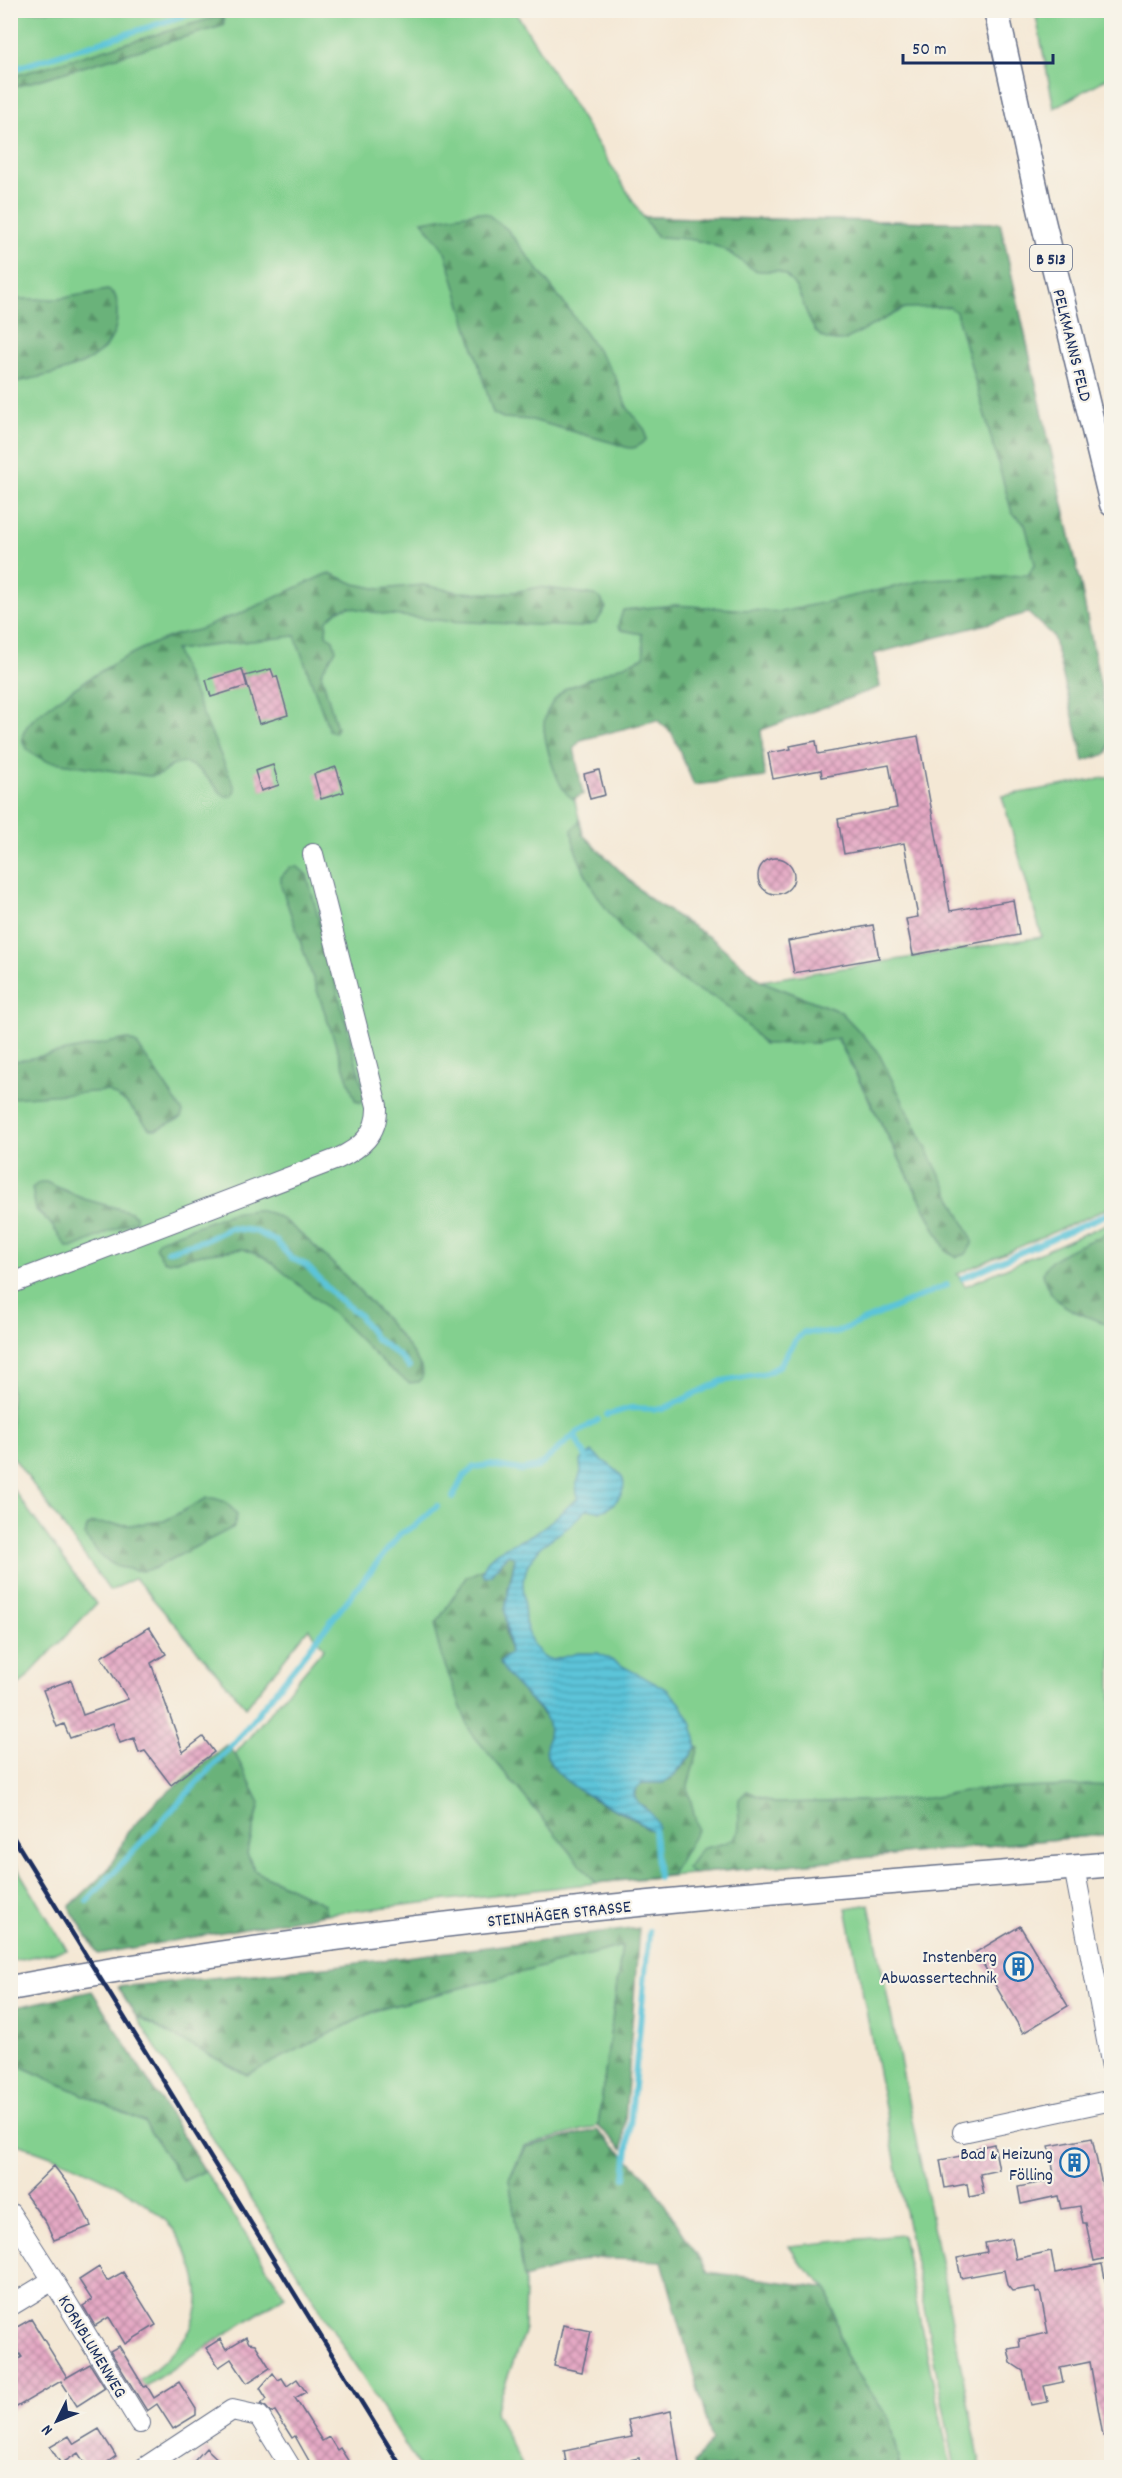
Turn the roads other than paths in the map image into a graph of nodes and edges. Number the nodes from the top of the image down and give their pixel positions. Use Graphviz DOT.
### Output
graph roads {
  1 [pos="996,10"];
  2 [pos="1112,504"];
  3 [pos="313,854"];
  4 [pos="10,1284"];
  5 [pos="1112,1864"];
  6 [pos="1074,1867"];
  7 [pos="10,1989"];
  8 [pos="1112,2067"];
  9 [pos="1112,2100"];
  10 [pos="963,2132"];
  11 [pos="10,2213"];
  12 [pos="53,2280"];
  13 [pos="10,2306"];
  14 [pos="140,2423"];
  15 [pos="144,2468"];
  16 [pos="291,2468"];
  1 -- 2 [label="main road, PELKMANNS FELD / B 513"];
  3 -- 4 [label="street"];
  5 -- 6 [label="main road, STEINHÄGER STRASSE"];
  6 -- 7 [label="main road, STEINHÄGER STRASSE"];
  6 -- 8 [label="street"];
  9 -- 10 [label="street"];
  11 -- 12 [label="street"];
  12 -- 13 [label="street, KORNBLUMENWEG"];
  12 -- 14 [label="street, KORNBLUMENWEG"];
  15 -- 16 [label="street"];
}
